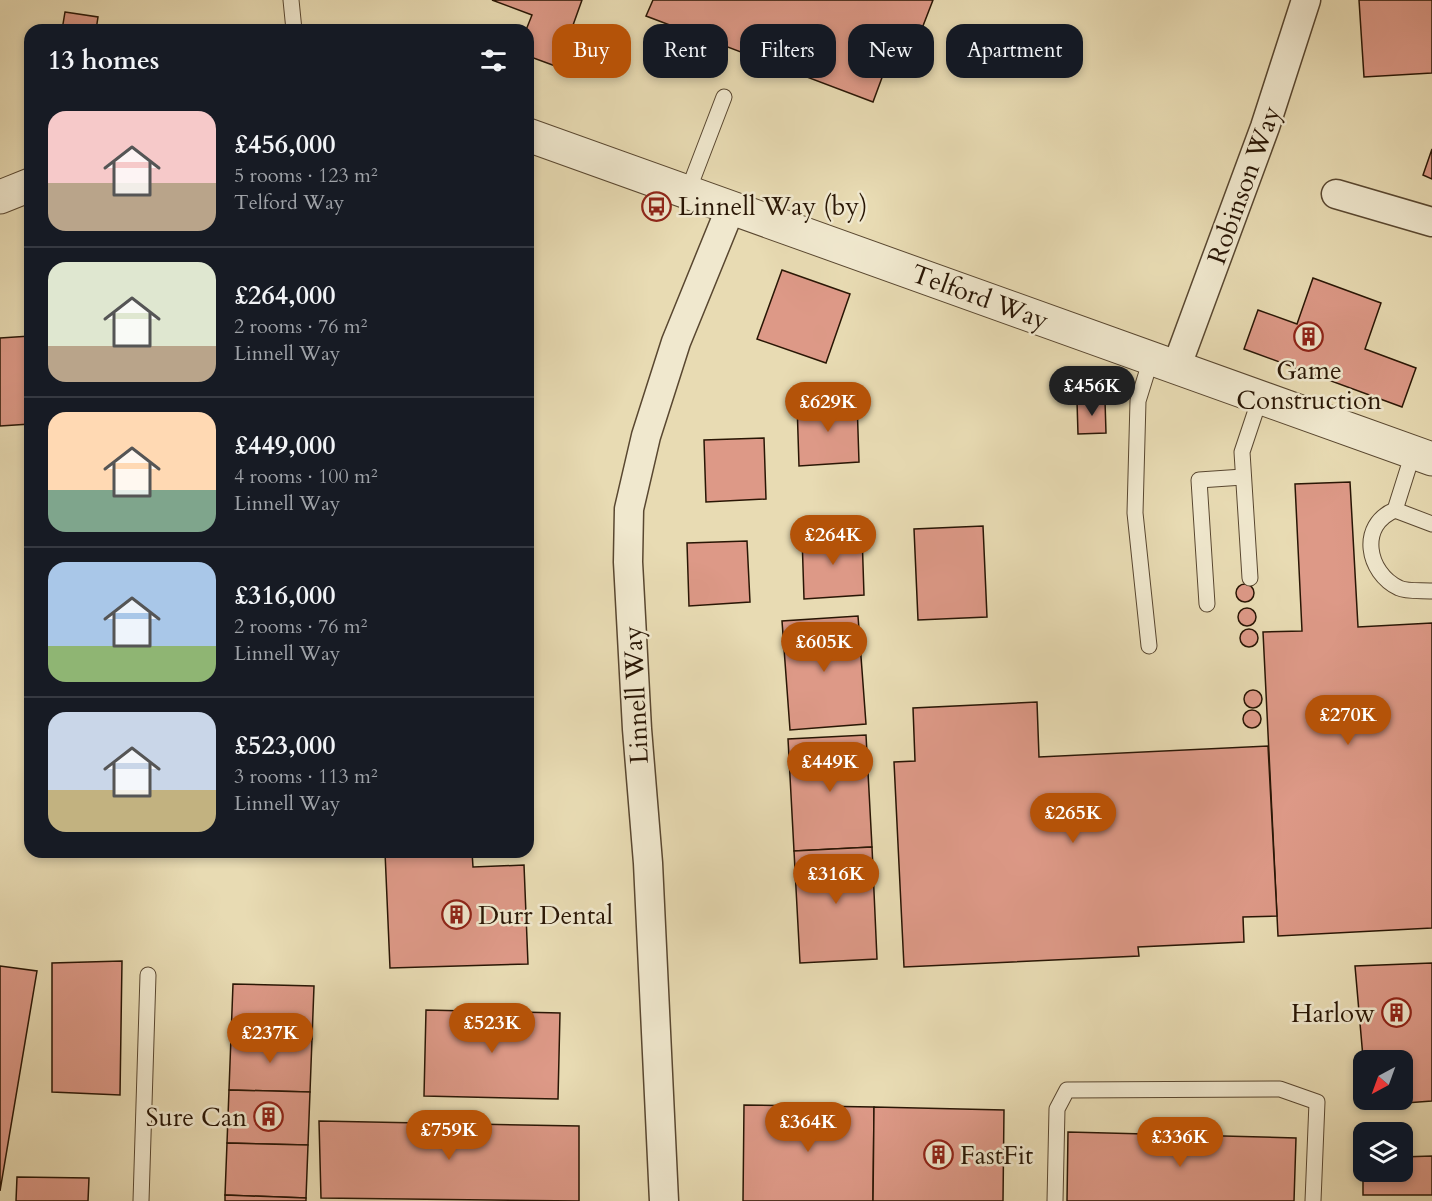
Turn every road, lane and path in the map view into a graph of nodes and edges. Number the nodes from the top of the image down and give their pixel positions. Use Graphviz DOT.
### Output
graph roads {
  1 [pos="291,0"];
  2 [pos="1306,0"];
  3 [pos="293,24"];
  4 [pos="724,97"];
  5 [pos="534,137"];
  6 [pos="24,187"];
  7 [pos="688,191"];
  8 [pos="1336,194"];
  9 [pos="0,197"];
  10 [pos="731,207"];
  11 [pos="1432,222"];
  12 [pos="1164,363"];
  13 [pos="1260,398"];
  14 [pos="1422,456"];
  15 [pos="1243,477"];
  16 [pos="1395,510"];
  17 [pos="1432,524"];
  18 [pos="1250,578"];
  19 [pos="1432,591"];
  20 [pos="1207,604"];
  21 [pos="1149,646"];
  22 [pos="147,975"];
  23 [pos="141,1201"];
  24 [pos="664,1201"];
  25 [pos="1055,1201"];
  26 [pos="1313,1201"];
  1 -- 3 [label="lane"];
  2 -- 12 [label="street, Robinson Way"];
  4 -- 7 [label="lane"];
  5 -- 7 [label="street, Telford Way"];
  6 -- 9 [label="street"];
  7 -- 10 [label="street, Telford Way"];
  8 -- 11 [label="street"];
  10 -- 12 [label="street, Telford Way"];
  10 -- 24 [label="street, Linnell Way"];
  12 -- 13 [label="street, Telford Way"];
  12 -- 21 [label="lane"];
  13 -- 14 [label="street, Telford Way"];
  13 -- 15 [label="lane"];
  14 -- 16 [label="lane"];
  15 -- 18 [label="lane"];
  15 -- 20 [label="lane"];
  16 -- 17 [label="lane"];
  16 -- 19 [label="lane"];
  22 -- 23 [label="lane"];
  25 -- 26 [label="lane"];
}
